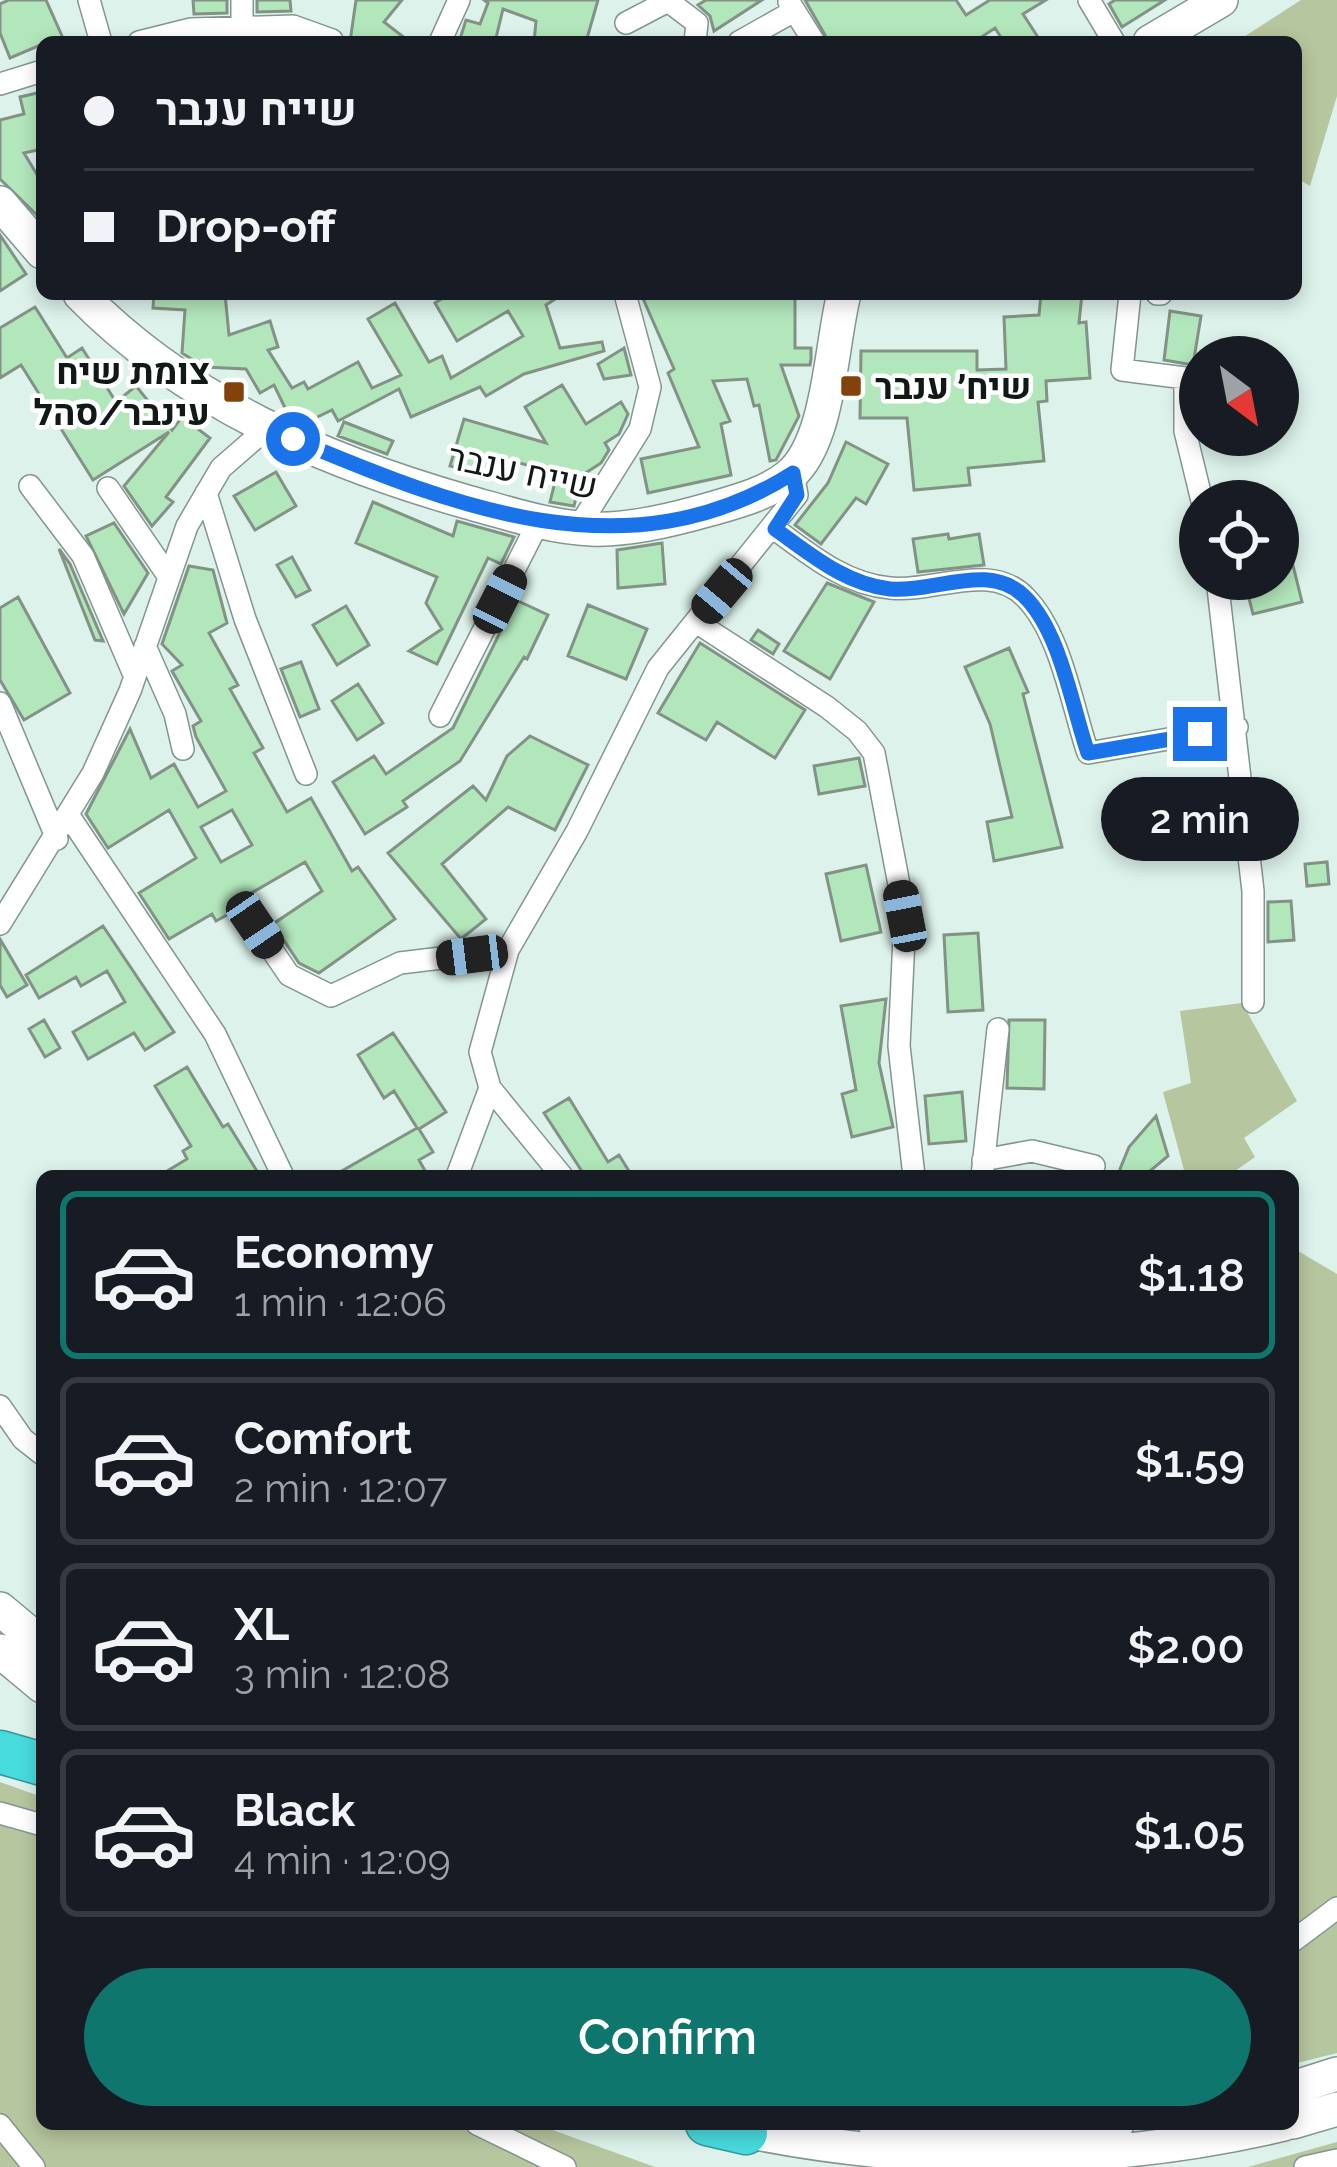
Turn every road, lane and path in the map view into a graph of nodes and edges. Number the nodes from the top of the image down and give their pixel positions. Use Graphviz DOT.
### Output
graph roads {
  1 [pos="88,0"];
  2 [pos="242,0"];
  3 [pos="460,0"];
  4 [pos="1089,0"];
  5 [pos="1221,0"];
  6 [pos="792,6"];
  7 [pos="626,22"];
  8 [pos="242,28"];
  9 [pos="99,36"];
  10 [pos="163,36"];
  11 [pos="321,36"];
  12 [pos="443,36"];
  13 [pos="695,36"];
  14 [pos="749,36"];
  15 [pos="810,36"];
  16 [pos="1110,36"];
  17 [pos="1160,36"];
  18 [pos="36,73"];
  19 [pos="0,84"];
  20 [pos="0,203"];
  21 [pos="36,245"];
  22 [pos="87,300"];
  23 [pos="627,300"];
  24 [pos="843,300"];
  25 [pos="1129,300"];
  26 [pos="267,428"];
  27 [pos="793,473"];
  28 [pos="1197,480"];
  29 [pos="30,486"];
  30 [pos="108,488"];
  31 [pos="206,494"];
  32 [pos="539,521"];
  33 [pos="578,528"];
  34 [pos="775,529"];
  35 [pos="169,577"];
  36 [pos="1219,600"];
  37 [pos="696,622"];
  38 [pos="145,646"];
  39 [pos="135,677"];
  40 [pos="0,703"];
  41 [pos="440,716"];
  42 [pos="1237,727"];
  43 [pos="183,749"];
  44 [pos="306,774"];
  45 [pos="69,816"];
  46 [pos="56,839"];
  47 [pos="0,924"];
  48 [pos="255,925"];
  49 [pos="508,950"];
  50 [pos="1253,1002"];
  51 [pos="998,1029"];
  52 [pos="490,1088"];
  53 [pos="1094,1166"];
  54 [pos="982,1168"];
  55 [pos="280,1170"];
  56 [pos="459,1170"];
  57 [pos="557,1170"];
  58 [pos="913,1170"];
  59 [pos="0,1406"];
  60 [pos="36,1449"];
  61 [pos="0,1609"];
  62 [pos="36,1638"];
  63 [pos="0,1651"];
  64 [pos="36,1681"];
  65 [pos="0,1752"];
  66 [pos="36,1762"];
  67 [pos="0,1813"];
  68 [pos="36,1823"];
  69 [pos="1337,1908"];
  70 [pos="1299,1936"];
  71 [pos="1337,2074"];
  72 [pos="1299,2086"];
  73 [pos="1337,2109"];
  74 [pos="1299,2120"];
  75 [pos="0,2125"];
  76 [pos="489,2130"];
  77 [pos="738,2130"];
  78 [pos="945,2130"];
  79 [pos="1026,2130"];
  80 [pos="1258,2130"];
  81 [pos="1337,2160"];
  82 [pos="34,2167"];
  83 [pos="566,2167"];
  84 [pos="1305,2167"];
  1 -- 9 [label="street"];
  2 -- 8 [label="street"];
  3 -- 12 [label="street"];
  4 -- 16 [label="street"];
  5 -- 17 [label="street"];
  6 -- 14 [label="street"];
  6 -- 15 [label="street"];
  7 -- 13 [label="street"];
  8 -- 10 [label="street"];
  8 -- 11 [label="street"];
  18 -- 19 [label="street"];
  20 -- 21 [label="street"];
  22 -- 26 [label="street, שייח ענבר"];
  23 -- 33 [label="street"];
  24 -- 27 [label="street"];
  25 -- 28 [label="street"];
  26 -- 31 [label="street"];
  26 -- 32 [label="street, שייח ענבר"];
  27 -- 33 [label="street, שייח ענבר"];
  27 -- 34 [label="street"];
  29 -- 39 [label="street"];
  30 -- 35 [label="street"];
  31 -- 35 [label="street"];
  31 -- 44 [label="street"];
  32 -- 33 [label="street, שייח ענבר"];
  32 -- 41 [label="street"];
  34 -- 37 [label="street"];
  34 -- 42 [label="street"];
  35 -- 38 [label="street"];
  36 -- 42 [label="street"];
  37 -- 49 [label="street"];
  37 -- 58 [label="street"];
  38 -- 39 [label="street"];
  38 -- 43 [label="street"];
  39 -- 45 [label="street"];
  40 -- 46 [label="street"];
  42 -- 50 [label="street"];
  45 -- 46 [label="street"];
  45 -- 55 [label="street"];
  46 -- 47 [label="street"];
  48 -- 49 [label="street"];
  49 -- 52 [label="street"];
  51 -- 54 [label="street"];
  52 -- 56 [label="street"];
  52 -- 57 [label="street"];
  53 -- 54 [label="street"];
  59 -- 60 [label="street"];
  61 -- 62 [label="street"];
  63 -- 64 [label="street"];
  65 -- 66 [label="highway"];
  67 -- 68 [label="street"];
  69 -- 70 [label="street"];
  71 -- 72 [label="street"];
  73 -- 74 [label="street"];
  75 -- 82 [label="street"];
  76 -- 83 [label="street"];
  77 -- 80 [label="street"];
  78 -- 79 [label="street"];
  81 -- 84 [label="street"];
}
